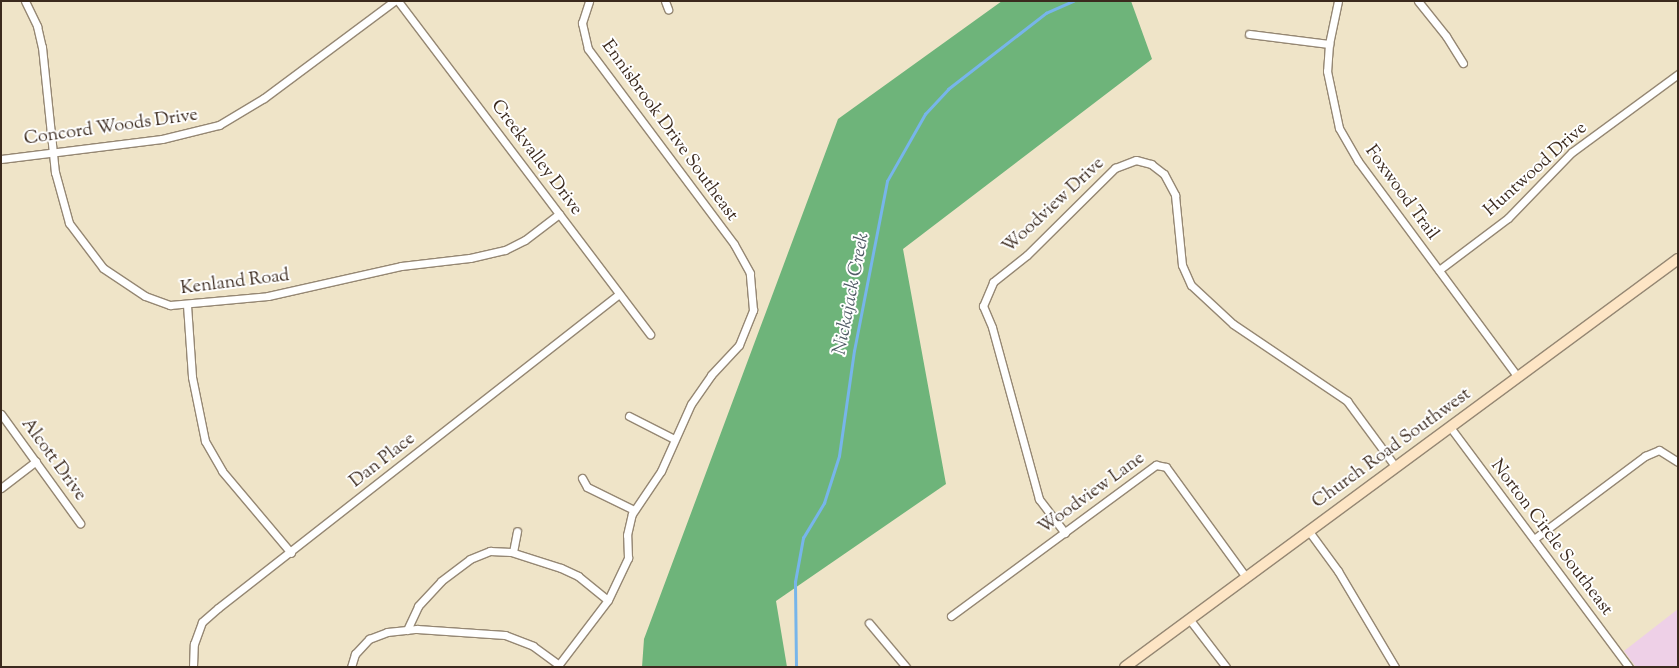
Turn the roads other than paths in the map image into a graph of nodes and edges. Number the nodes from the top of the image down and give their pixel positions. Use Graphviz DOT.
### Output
graph roads {
  1 [pos="25,1"];
  2 [pos="396,1"];
  3 [pos="589,1"];
  4 [pos="665,1"];
  5 [pos="1338,1"];
  6 [pos="1418,1"];
  7 [pos="668,9"];
  8 [pos="1249,34"];
  9 [pos="1329,44"];
  10 [pos="1463,63"];
  11 [pos="1678,74"];
  12 [pos="54,151"];
  13 [pos="1,159"];
  14 [pos="559,214"];
  15 [pos="1678,259"];
  16 [pos="1439,270"];
  17 [pos="619,294"];
  18 [pos="187,305"];
  19 [pos="650,334"];
  20 [pos="1518,377"];
  21 [pos="1,414"];
  22 [pos="629,416"];
  23 [pos="1450,426"];
  24 [pos="674,440"];
  25 [pos="36,461"];
  26 [pos="1678,462"];
  27 [pos="1395,466"];
  28 [pos="582,478"];
  29 [pos="1,488"];
  30 [pos="634,510"];
  31 [pos="80,523"];
  32 [pos="1308,530"];
  33 [pos="517,531"];
  34 [pos="1065,533"];
  35 [pos="1534,539"];
  36 [pos="513,552"];
  37 [pos="291,553"];
  38 [pos="1246,577"];
  39 [pos="608,600"];
  40 [pos="951,616"];
  41 [pos="1190,620"];
  42 [pos="869,623"];
  43 [pos="407,630"];
  44 [pos="558,666"];
  45 [pos="193,667"];
  46 [pos="351,667"];
  47 [pos="906,667"];
  48 [pos="1125,667"];
  49 [pos="1226,667"];
  50 [pos="1395,667"];
  51 [pos="1629,667"];
  1 -- 12 [label="street, Kenland Road"];
  2 -- 12 [label="street, Concord Woods Drive"];
  2 -- 14 [label="street, Creekvalley Drive"];
  3 -- 24 [label="street, Ennisbrook Drive Southeast"];
  4 -- 7 [label="street"];
  5 -- 9 [label="street, Foxwood Trail"];
  6 -- 10 [label="street"];
  8 -- 9 [label="street"];
  9 -- 16 [label="street, Foxwood Trail"];
  11 -- 16 [label="street, Huntwood Drive"];
  12 -- 13 [label="street, Concord Woods Drive"];
  12 -- 18 [label="street, Kenland Road"];
  14 -- 17 [label="street, Creekvalley Drive"];
  14 -- 18 [label="street, Kenland Road"];
  15 -- 20 [label="street, Church Road Southwest"];
  16 -- 20 [label="street, Foxwood Trail"];
  17 -- 19 [label="street, Creekvalley Drive"];
  17 -- 37 [label="street, Dan Place"];
  18 -- 37 [label="street"];
  20 -- 23 [label="street, Church Road Southwest"];
  21 -- 25 [label="street, Alcott Drive"];
  22 -- 24 [label="street"];
  23 -- 27 [label="street, Church Road Southwest"];
  23 -- 35 [label="street, Norton Circle Southeast"];
  24 -- 30 [label="street"];
  25 -- 29 [label="street"];
  25 -- 31 [label="street, Alcott Drive"];
  26 -- 35 [label="street"];
  27 -- 32 [label="street, Church Road Southwest"];
  27 -- 34 [label="street, Woodview Drive"];
  28 -- 30 [label="street"];
  30 -- 39 [label="street"];
  32 -- 38 [label="street, Church Road Southwest"];
  32 -- 50 [label="street"];
  33 -- 36 [label="street"];
  34 -- 38 [label="street, Woodview Lane"];
  34 -- 40 [label="street, Woodview Lane"];
  35 -- 51 [label="street, Norton Circle Southeast"];
  36 -- 39 [label="street"];
  36 -- 43 [label="street"];
  37 -- 45 [label="street, Dan Place"];
  38 -- 41 [label="street, Church Road Southwest"];
  39 -- 44 [label="street"];
  41 -- 48 [label="street, Church Road Southwest"];
  41 -- 49 [label="street"];
  42 -- 47 [label="street"];
  43 -- 44 [label="street"];
  43 -- 46 [label="street"];
}
